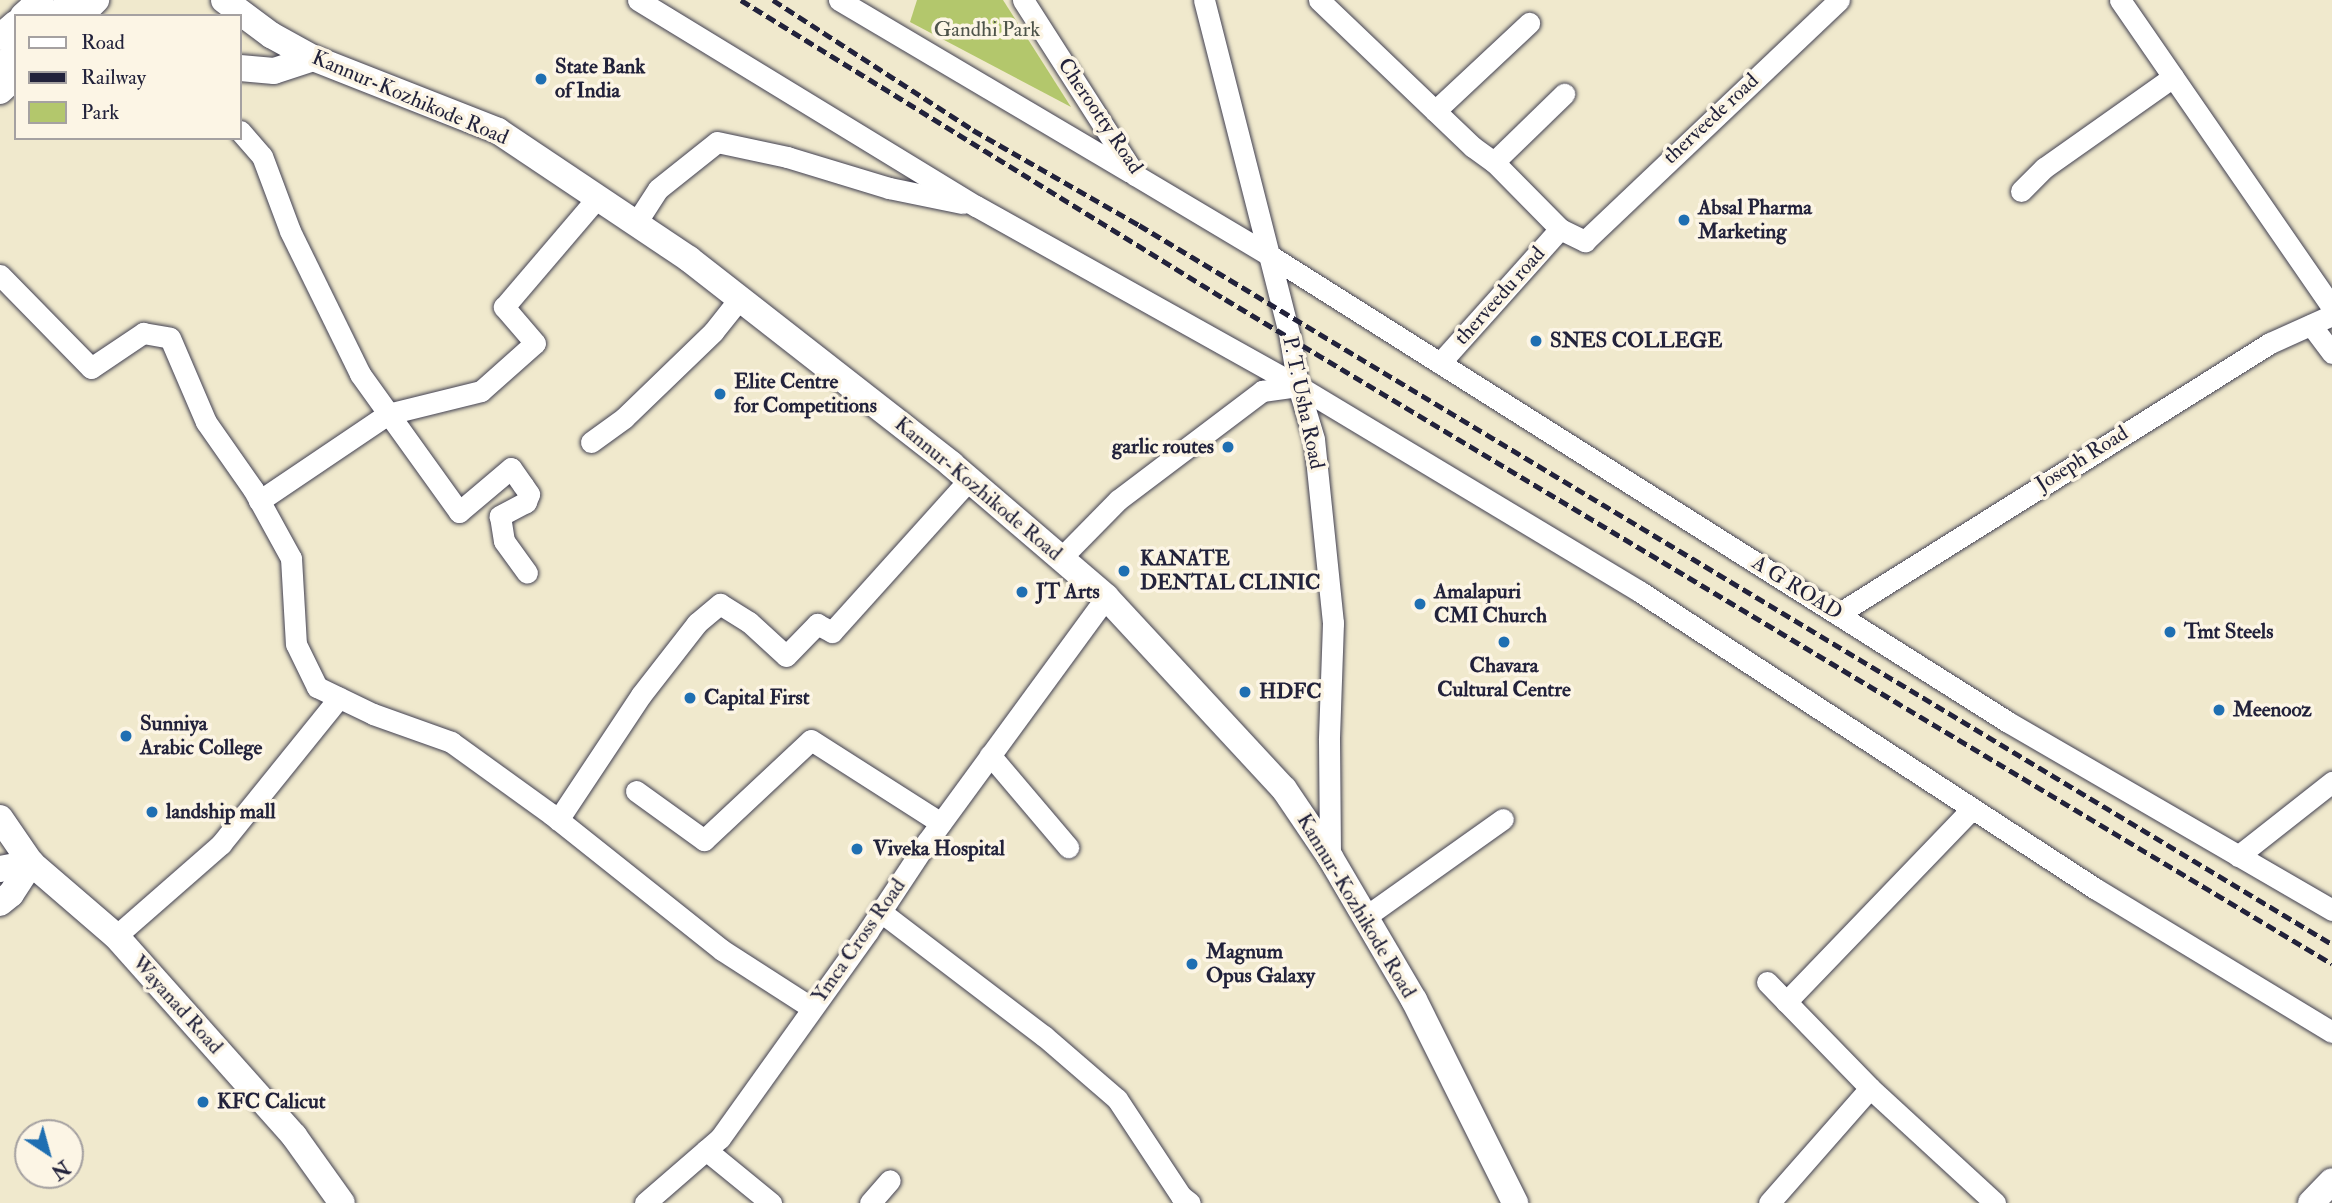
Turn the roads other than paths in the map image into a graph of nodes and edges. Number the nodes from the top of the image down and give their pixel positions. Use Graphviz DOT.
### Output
graph roads {
  1 [pos="41,0"];
  2 [pos="73,0"];
  3 [pos="96,0"];
  4 [pos="224,0"];
  5 [pos="638,0"];
  6 [pos="839,0"];
  7 [pos="1023,0"];
  8 [pos="1205,0"];
  9 [pos="1319,0"];
  10 [pos="1839,0"];
  11 [pos="2120,0"];
  12 [pos="25,14"];
  13 [pos="58,14"];
  14 [pos="82,14"];
  15 [pos="1529,23"];
  16 [pos="14,25"];
  17 [pos="0,37"];
  18 [pos="313,58"];
  19 [pos="14,59"];
  20 [pos="242,68"];
  21 [pos="2173,77"];
  22 [pos="7,82"];
  23 [pos="1564,94"];
  24 [pos="1435,111"];
  25 [pos="242,133"];
  26 [pos="1494,162"];
  27 [pos="1135,174"];
  28 [pos="2021,191"];
  29 [pos="597,198"];
  30 [pos="976,206"];
  31 [pos="636,223"];
  32 [pos="1560,229"];
  33 [pos="1269,255"];
  34 [pos="0,275"];
  35 [pos="740,298"];
  36 [pos="2332,307"];
  37 [pos="2332,315"];
  38 [pos="2311,325"];
  39 [pos="2332,353"];
  40 [pos="1440,363"];
  41 [pos="1298,386"];
  42 [pos="388,414"];
  43 [pos="591,442"];
  44 [pos="970,480"];
  45 [pos="259,501"];
  46 [pos="1061,558"];
  47 [pos="527,573"];
  48 [pos="1106,597"];
  49 [pos="1838,614"];
  50 [pos="339,698"];
  51 [pos="990,755"];
  52 [pos="2332,782"];
  53 [pos="636,791"];
  54 [pos="1972,808"];
  55 [pos="0,818"];
  56 [pos="1503,819"];
  57 [pos="558,820"];
  58 [pos="941,823"];
  59 [pos="1068,847"];
  60 [pos="2238,856"];
  61 [pos="1330,857"];
  62 [pos="31,863"];
  63 [pos="0,869"];
  64 [pos="0,902"];
  65 [pos="2332,910"];
  66 [pos="881,912"];
  67 [pos="1365,917"];
  68 [pos="116,936"];
  69 [pos="1767,982"];
  70 [pos="1786,1002"];
  71 [pos="812,1008"];
  72 [pos="2332,1032"];
  73 [pos="1870,1088"];
  74 [pos="706,1150"];
  75 [pos="890,1180"];
  76 [pos="2332,1181"];
  77 [pos="342,1203"];
  78 [pos="645,1203"];
  79 [pos="771,1203"];
  80 [pos="870,1203"];
  81 [pos="1190,1203"];
  82 [pos="1515,1203"];
  83 [pos="1769,1203"];
  84 [pos="1995,1203"];
  85 [pos="2311,1203"];
  1 -- 12 [label="main road"];
  2 -- 13 [label="main road"];
  3 -- 14 [label="main road"];
  4 -- 18 [label="main road, Kannur-Kozhikode Road"];
  5 -- 30 [label="street"];
  6 -- 27 [label="street"];
  7 -- 27 [label="street, Cherootty Road"];
  8 -- 33 [label="street, P. T. Usha Road"];
  9 -- 24 [label="street"];
  10 -- 32 [label="street, therveede road"];
  11 -- 21 [label="street"];
  15 -- 24 [label="street"];
  16 -- 17 [label="main road"];
  18 -- 20 [label="main road"];
  18 -- 29 [label="main road, Kannur-Kozhikode Road"];
  19 -- 22 [label="main road"];
  21 -- 28 [label="street"];
  21 -- 36 [label="street"];
  23 -- 26 [label="street"];
  24 -- 26 [label="street"];
  25 -- 42 [label="street"];
  26 -- 32 [label="street"];
  27 -- 33 [label="street, Cherootty Road"];
  29 -- 31 [label="main road, Kannur-Kozhikode Road"];
  29 -- 42 [label="street"];
  30 -- 31 [label="street"];
  30 -- 41 [label="street"];
  31 -- 35 [label="main road, Kannur-Kozhikode Road"];
  32 -- 40 [label="street, therveedu road"];
  33 -- 40 [label="street, A G ROAD"];
  33 -- 41 [label="street, P. T. Usha Road"];
  34 -- 45 [label="street"];
  35 -- 43 [label="street"];
  35 -- 44 [label="main road, Kannur-Kozhikode Road"];
  37 -- 38 [label="street, Joseph Road"];
  38 -- 39 [label="street"];
  38 -- 49 [label="street, Joseph Road"];
  40 -- 49 [label="street, A G ROAD"];
  41 -- 46 [label="street"];
  41 -- 54 [label="street"];
  41 -- 61 [label="street, P. T. Usha Road"];
  42 -- 45 [label="street"];
  42 -- 47 [label="street"];
  44 -- 46 [label="main road, Kannur-Kozhikode Road"];
  44 -- 57 [label="street"];
  45 -- 50 [label="street"];
  46 -- 48 [label="main road, Kannur-Kozhikode Road"];
  48 -- 51 [label="street, Ymca Cross Road"];
  48 -- 61 [label="main road, Kannur-Kozhikode Road"];
  49 -- 60 [label="street, A G ROAD"];
  50 -- 57 [label="street"];
  50 -- 68 [label="street"];
  51 -- 58 [label="street, Ymca Cross Road"];
  51 -- 59 [label="street"];
  52 -- 60 [label="street"];
  53 -- 58 [label="street"];
  54 -- 70 [label="street"];
  54 -- 72 [label="street"];
  55 -- 62 [label="main road, Wayanad Road"];
  56 -- 67 [label="street"];
  57 -- 71 [label="street"];
  58 -- 66 [label="street, Ymca Cross Road"];
  60 -- 65 [label="street, A G ROAD"];
  61 -- 67 [label="main road, Kannur-Kozhikode Road"];
  62 -- 63 [label="main road"];
  62 -- 64 [label="main road"];
  62 -- 68 [label="main road, Wayanad Road"];
  66 -- 71 [label="street, Ymca Cross Road"];
  66 -- 81 [label="street"];
  67 -- 82 [label="main road, Kannur-Kozhikode Road"];
  68 -- 77 [label="main road, Wayanad Road"];
  69 -- 70 [label="street"];
  70 -- 73 [label="street"];
  71 -- 74 [label="street, Ymca Cross Road"];
  73 -- 83 [label="street"];
  73 -- 84 [label="street"];
  74 -- 78 [label="street, Ymca Cross Road"];
  74 -- 79 [label="street"];
  75 -- 80 [label="street"];
  76 -- 85 [label="main road"];
}
